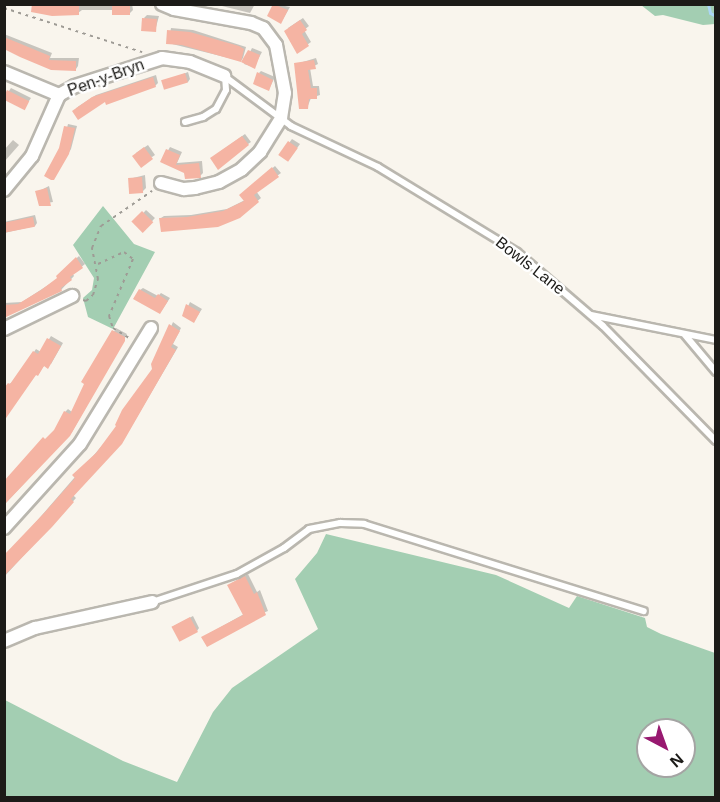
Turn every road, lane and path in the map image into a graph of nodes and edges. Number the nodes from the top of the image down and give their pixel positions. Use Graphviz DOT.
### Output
graph roads {
  1 [pos="162,4"];
  2 [pos="4,8"];
  3 [pos="162,58"];
  4 [pos="4,72"];
  5 [pos="224,76"];
  6 [pos="59,95"];
  7 [pos="281,118"];
  8 [pos="185,122"];
  9 [pos="161,183"];
  10 [pos="4,190"];
  11 [pos="97,265"];
  12 [pos="72,296"];
  13 [pos="591,315"];
  14 [pos="151,328"];
  15 [pos="4,329"];
  16 [pos="685,335"];
  17 [pos="716,340"];
  18 [pos="139,344"];
  19 [pos="716,372"];
  20 [pos="716,441"];
  21 [pos="4,528"];
  22 [pos="152,602"];
  23 [pos="644,611"];
  24 [pos="4,641"];
  1 -- 7 [label="street"];
  2 -- 3 [label="path"];
  3 -- 5 [label="street, Pen-y-Bryn"];
  3 -- 6 [label="street, Pen-y-Bryn"];
  4 -- 6 [label="street"];
  5 -- 7 [label="lane, Bowls Lane"];
  5 -- 8 [label="lane"];
  6 -- 10 [label="street, Pen-y-Bryn"];
  7 -- 9 [label="street"];
  7 -- 13 [label="lane, Bowls Lane"];
  9 -- 11 [label="path"];
  11 -- 12 [label="path"];
  11 -- 18 [label="path"];
  12 -- 15 [label="street"];
  13 -- 16 [label="lane"];
  13 -- 20 [label="lane, Bowls Lane"];
  14 -- 18 [label="street"];
  16 -- 17 [label="lane"];
  16 -- 19 [label="lane"];
  18 -- 21 [label="street"];
  22 -- 23 [label="lane"];
  22 -- 24 [label="street"];
}
